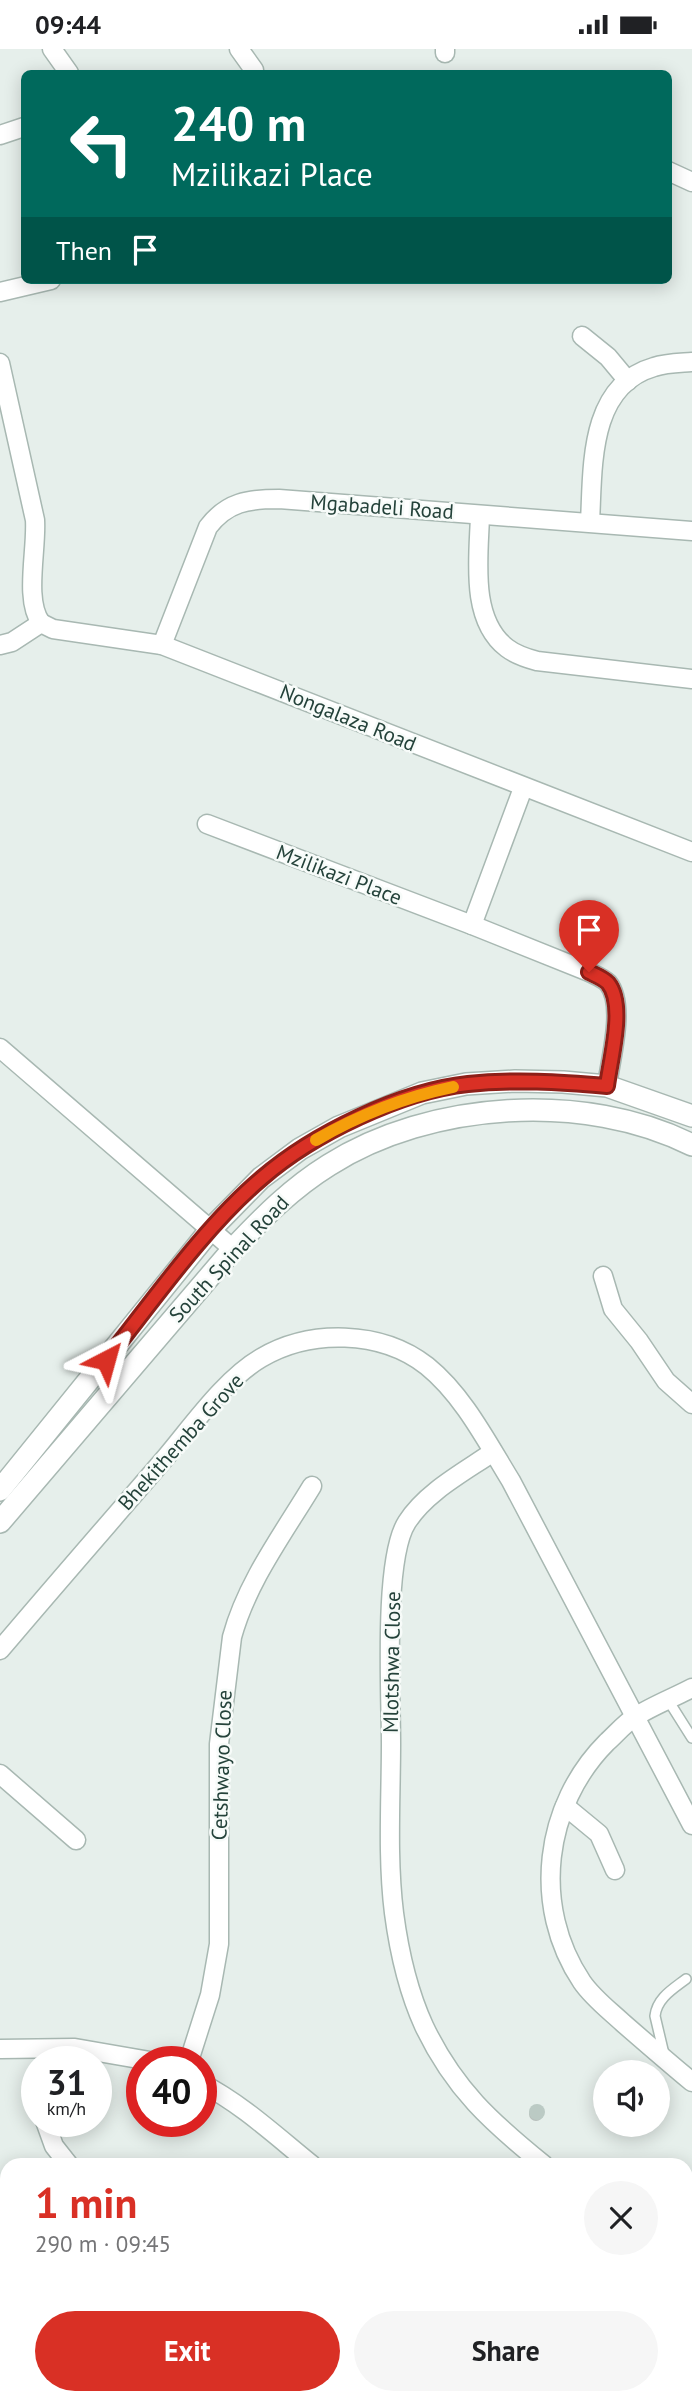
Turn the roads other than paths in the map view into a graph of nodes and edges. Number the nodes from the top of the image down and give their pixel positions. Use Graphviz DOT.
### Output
graph roads {
  1 [pos="51,49"];
  2 [pos="239,49"];
  3 [pos="67,70"];
  4 [pos="254,70"];
  5 [pos="21,128"];
  6 [pos="0,135"];
  7 [pos="672,173"];
  8 [pos="692,182"];
  9 [pos="34,284"];
  10 [pos="0,292"];
  11 [pos="582,336"];
  12 [pos="692,362"];
  13 [pos="0,363"];
  14 [pos="628,381"];
  15 [pos="480,515"];
  16 [pos="590,522"];
  17 [pos="692,531"];
  18 [pos="41,624"];
  19 [pos="0,645"];
  20 [pos="162,645"];
  21 [pos="692,679"];
  22 [pos="523,788"];
  23 [pos="207,824"];
  24 [pos="692,852"];
  25 [pos="472,925"];
  26 [pos="0,1048"];
  27 [pos="607,1086"];
  28 [pos="692,1116"];
  29 [pos="692,1145"];
  30 [pos="211,1230"];
  31 [pos="233,1249"];
  32 [pos="603,1276"];
  33 [pos="692,1404"];
  34 [pos="493,1452"];
  35 [pos="312,1486"];
  36 [pos="0,1490"];
  37 [pos="0,1522"];
  38 [pos="0,1650"];
  39 [pos="692,1688"];
  40 [pos="668,1700"];
  41 [pos="634,1717"];
  42 [pos="692,1738"];
  43 [pos="0,1774"];
  44 [pos="565,1806"];
  45 [pos="692,1825"];
  46 [pos="76,1840"];
  47 [pos="615,1870"];
  48 [pos="686,1979"];
  49 [pos="195,2046"];
  50 [pos="0,2049"];
  51 [pos="21,2052"];
  52 [pos="666,2060"];
  53 [pos="670,2063"];
  54 [pos="692,2082"];
  55 [pos="217,2091"];
  56 [pos="51,2137"];
  57 [pos="63,2158"];
  58 [pos="304,2158"];
  59 [pos="536,2158"];
  1 -- 3 [label="street"];
  2 -- 4 [label="street"];
  5 -- 6 [label="street"];
  7 -- 8 [label="street"];
  9 -- 10 [label="street"];
  11 -- 14 [label="street"];
  12 -- 14 [label="street"];
  13 -- 18 [label="street"];
  14 -- 16 [label="street"];
  15 -- 16 [label="street, Mgabadeli Road"];
  15 -- 20 [label="street, Mgabadeli Road"];
  15 -- 21 [label="street"];
  16 -- 17 [label="street, Mgabadeli Road"];
  18 -- 19 [label="street"];
  18 -- 20 [label="street, Nongalaza Road"];
  20 -- 22 [label="street, Nongalaza Road"];
  22 -- 24 [label="street, Nongalaza Road"];
  22 -- 25 [label="street"];
  23 -- 25 [label="street, Mzilikazi Place"];
  25 -- 27 [label="street, Mzilikazi Place"];
  26 -- 30 [label="street"];
  27 -- 28 [label="street, South Spinal Road"];
  27 -- 30 [label="street, South Spinal Road"];
  29 -- 31 [label="street, South Spinal Road"];
  30 -- 31 [label="street"];
  30 -- 36 [label="street, South Spinal Road"];
  31 -- 37 [label="street, South Spinal Road"];
  32 -- 33 [label="street"];
  34 -- 38 [label="street, Bhekithemba Grove"];
  34 -- 41 [label="street"];
  34 -- 59 [label="street, Mlotshwa Close"];
  35 -- 49 [label="street, Cetshwayo Close"];
  39 -- 40 [label="street"];
  40 -- 41 [label="street"];
  40 -- 42 [label="lane"];
  41 -- 44 [label="street"];
  41 -- 45 [label="street"];
  43 -- 46 [label="street"];
  44 -- 47 [label="street"];
  44 -- 52 [label="street"];
  48 -- 52 [label="lane"];
  50 -- 51 [label="street"];
  53 -- 54 [label="street"];
  55 -- 58 [label="street"];
  56 -- 57 [label="street"];
}
